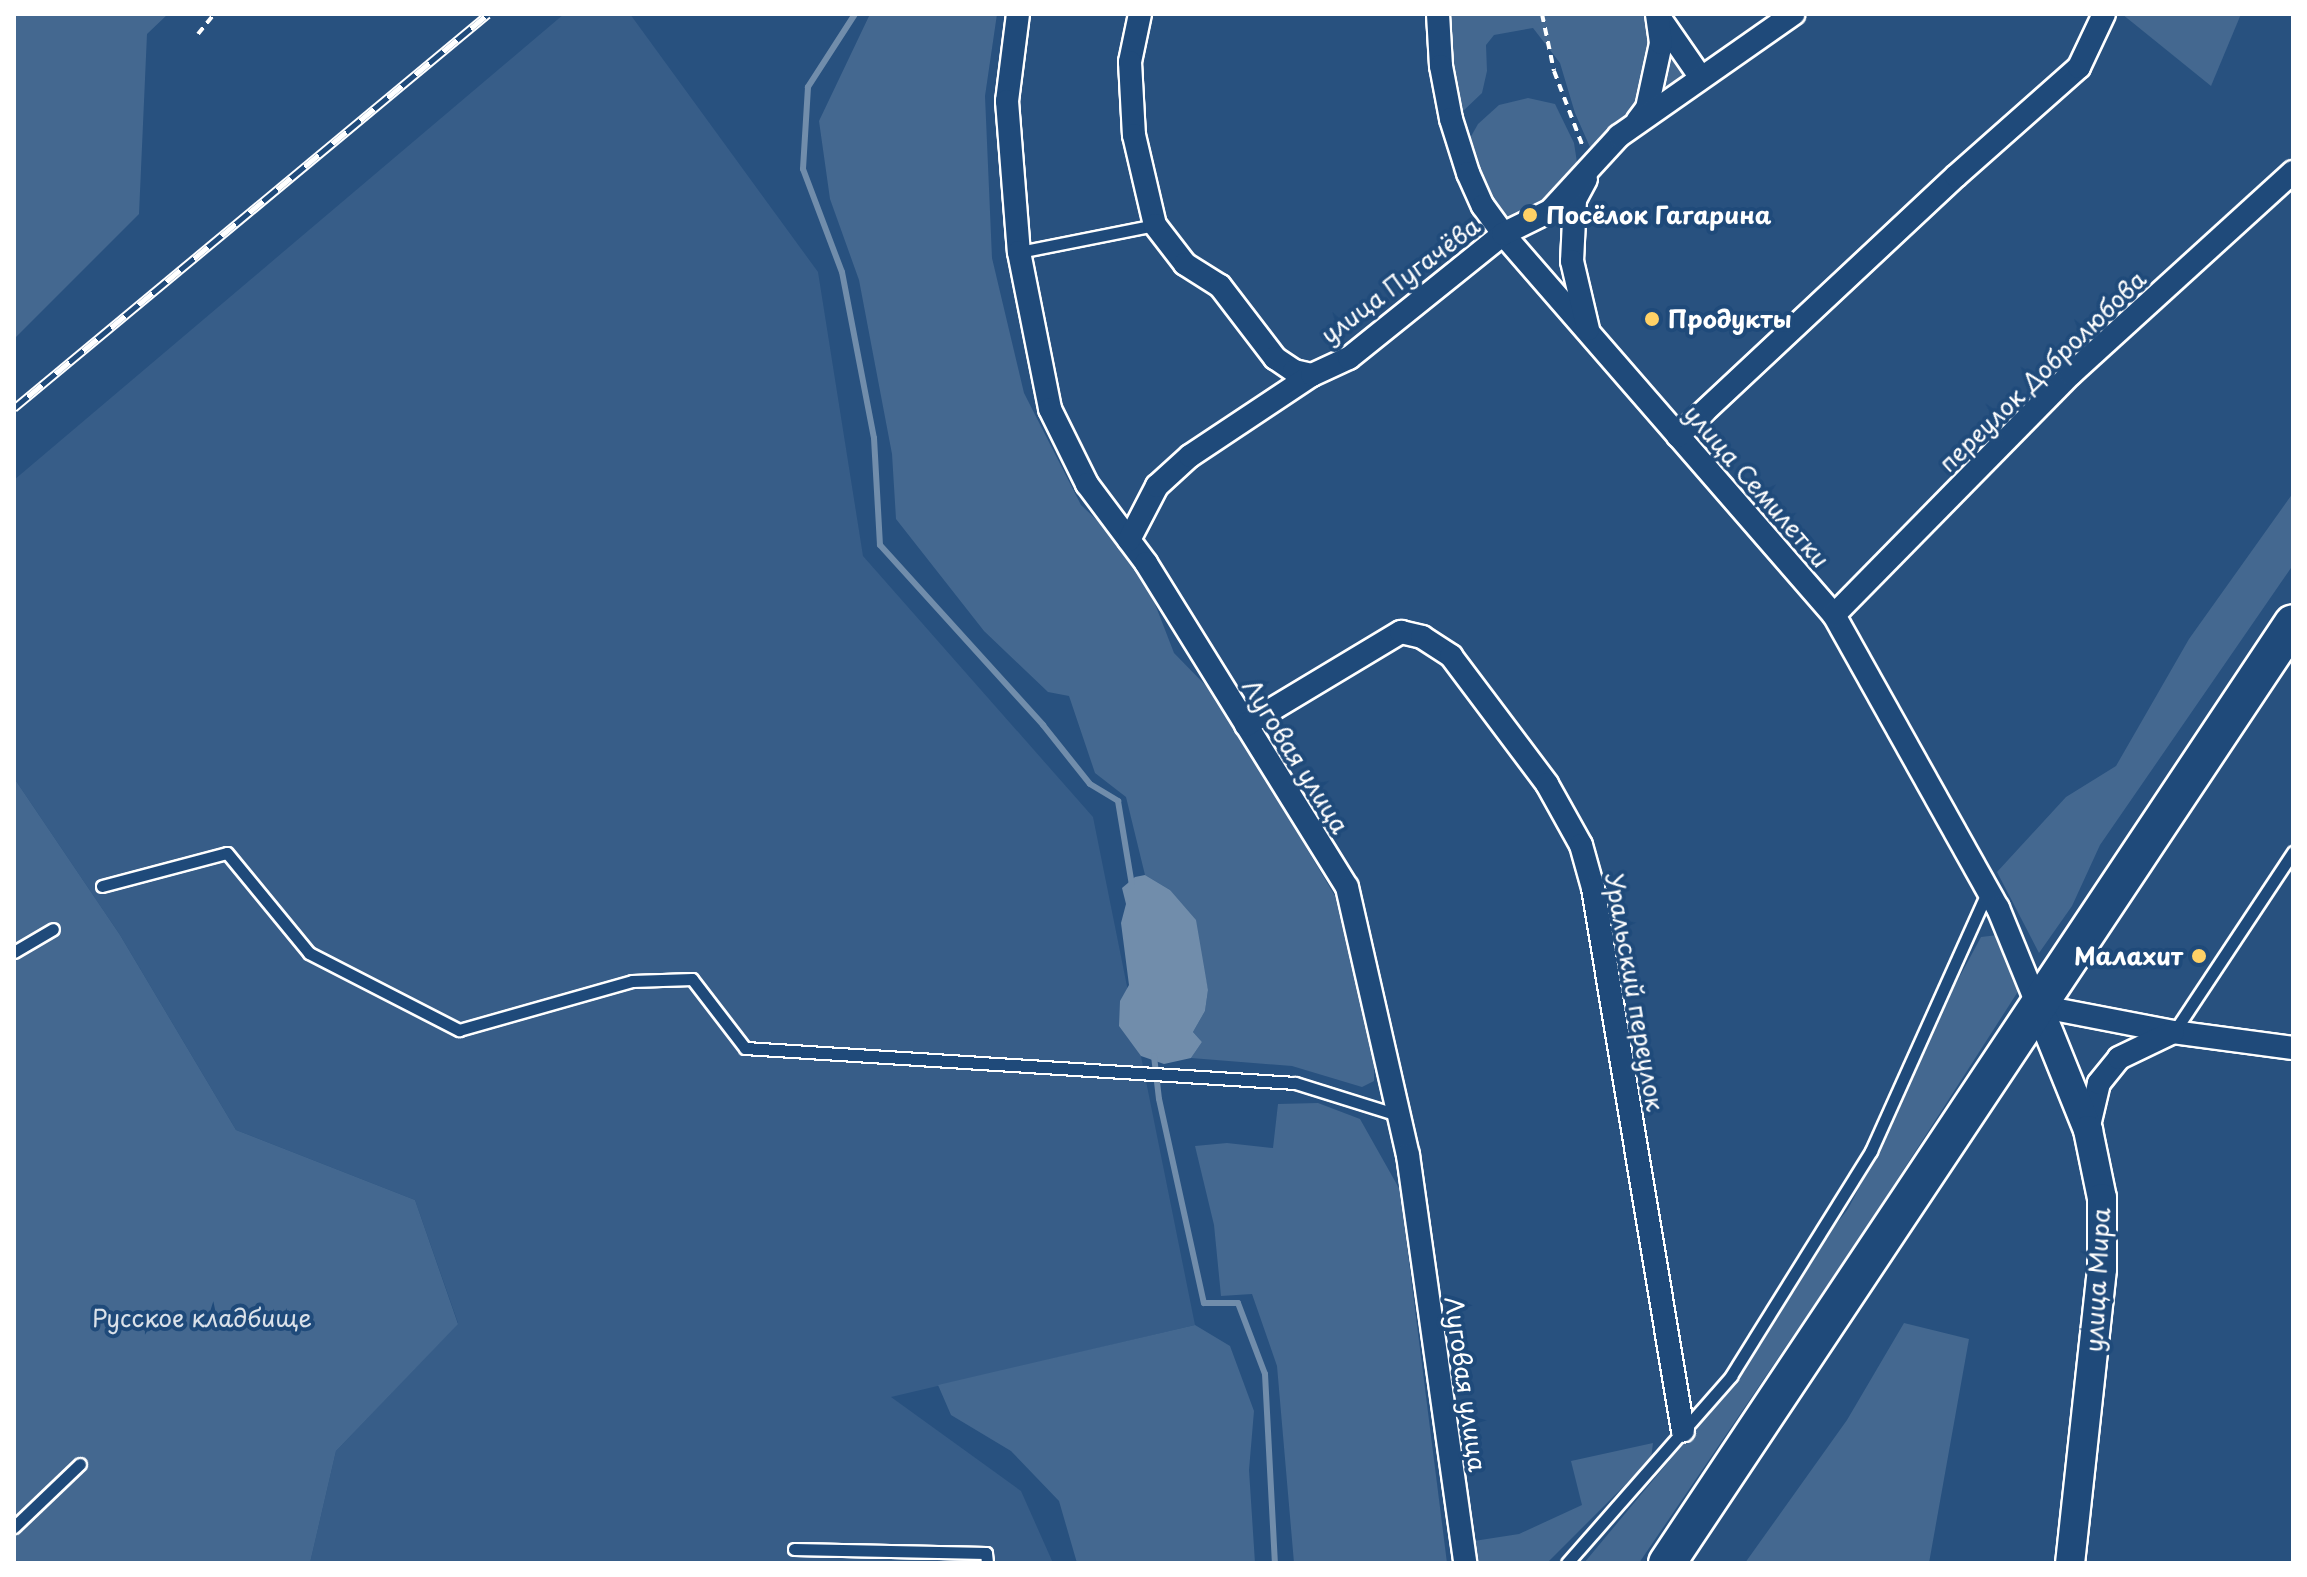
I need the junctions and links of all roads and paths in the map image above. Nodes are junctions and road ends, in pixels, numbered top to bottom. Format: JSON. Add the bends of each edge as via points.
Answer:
{"nodes":[{"id":1,"x":214,"y":14,"type":"edge"},
{"id":2,"x":1018,"y":14,"type":"edge"},
{"id":3,"x":1140,"y":14,"type":"edge"},
{"id":4,"x":1438,"y":14,"type":"edge"},
{"id":5,"x":1542,"y":14,"type":"edge"},
{"id":6,"x":1657,"y":14,"type":"edge"},
{"id":7,"x":1793,"y":14,"type":"edge"},
{"id":8,"x":2104,"y":14,"type":"edge"},
{"id":9,"x":198,"y":34,"type":"dead end"},
{"id":10,"x":1701,"y":78,"type":"junction"},
{"id":11,"x":1635,"y":125,"type":"junction"},
{"id":12,"x":1591,"y":168,"type":"junction"},
{"id":13,"x":2293,"y":172,"type":"edge"},
{"id":14,"x":1155,"y":225,"type":"junction"},
{"id":15,"x":1503,"y":234,"type":"junction"},
{"id":16,"x":1019,"y":252,"type":"junction"},
{"id":17,"x":1589,"y":334,"type":"junction"},
{"id":18,"x":1312,"y":375,"type":"junction"},
{"id":19,"x":1678,"y":436,"type":"junction"},
{"id":20,"x":1129,"y":540,"type":"junction"},
{"id":21,"x":1834,"y":615,"type":"junction"},
{"id":22,"x":2293,"y":623,"type":"edge"},
{"id":23,"x":1246,"y":725,"type":"junction"},
{"id":24,"x":2293,"y":852,"type":"edge"},
{"id":25,"x":102,"y":886,"type":"dead end"},
{"id":26,"x":1988,"y":891,"type":"junction"},
{"id":27,"x":53,"y":929,"type":"dead end"},
{"id":28,"x":14,"y":952,"type":"edge"},
{"id":29,"x":2038,"y":1006,"type":"junction"},
{"id":30,"x":2173,"y":1032,"type":"junction"},
{"id":31,"x":2293,"y":1048,"type":"edge"},
{"id":32,"x":1398,"y":1115,"type":"junction"},
{"id":33,"x":2088,"y":1130,"type":"junction"},
{"id":34,"x":1683,"y":1431,"type":"junction"},
{"id":35,"x":80,"y":1464,"type":"dead end"},
{"id":36,"x":14,"y":1527,"type":"edge"},
{"id":37,"x":794,"y":1549,"type":"dead end"},
{"id":38,"x":987,"y":1563,"type":"edge"},
{"id":39,"x":1465,"y":1563,"type":"edge"},
{"id":40,"x":1567,"y":1563,"type":"edge"},
{"id":41,"x":1667,"y":1563,"type":"edge"},
{"id":42,"x":2070,"y":1563,"type":"edge"}],
"edges":[{"from":1,"to":9,"type":"path"},
{"from":2,"to":16,"type":"street","name":"Луговая улица","via":[[1007,101]]},
{"from":3,"to":14,"type":"street","via":[[1130,62],[1134,135]]},
{"from":4,"to":15,"type":"street","name":"улица Семилетки","via":[[1451,119],[1468,173]]},
{"from":5,"to":12,"type":"path","via":[[1554,71]]},
{"from":6,"to":10,"type":"street"},
{"from":6,"to":11,"type":"street","via":[[1661,43],[1647,108]]},
{"from":7,"to":10,"type":"street","name":"улица Пугачёва"},
{"from":8,"to":19,"type":"street","via":[[2079,67]]},
{"from":10,"to":11,"type":"street","name":"улица Пугачёва"},
{"from":11,"to":12,"type":"street","name":"улица Пугачёва"},
{"from":12,"to":15,"type":"street","name":"улица Пугачёва","via":[[1550,211]]},
{"from":12,"to":17,"type":"street","via":[[1575,200],[1572,261]]},
{"from":13,"to":21,"type":"street","name":"переулок Добролюбова","via":[[2071,374]]},
{"from":14,"to":16,"type":"lane"},
{"from":14,"to":18,"type":"street","via":[[1185,264],[1220,286],[1275,358]]},
{"from":15,"to":17,"type":"street","name":"улица Семилетки"},
{"from":15,"to":18,"type":"street","name":"улица Пугачёва","via":[[1349,358]]},
{"from":16,"to":20,"type":"street","name":"Луговая улица","via":[[1050,409],[1087,484]]},
{"from":17,"to":19,"type":"street","name":"улица Семилетки"},
{"from":18,"to":20,"type":"street","name":"улица Пугачёва","via":[[1225,431],[1168,476],[1157,486]]},
{"from":19,"to":21,"type":"street","name":"улица Семилетки"},
{"from":20,"to":23,"type":"street","name":"Луговая улица"},
{"from":21,"to":26,"type":"street","name":"улица Семилетки"},
{"from":22,"to":29,"type":"main road"},
{"from":23,"to":32,"type":"street","name":"Луговая улица","via":[[1347,887]]},
{"from":23,"to":34,"type":"street","name":"Уральский переулок","via":[[1401,632],[1422,637],[1451,656],[1547,784],[1581,845],[1593,888]]},
{"from":24,"to":30,"type":"lane"},
{"from":25,"to":32,"type":"lane","via":[[227,853],[309,953],[459,1030],[632,981],[692,979],[745,1048],[1295,1083]]},
{"from":26,"to":29,"type":"street","name":"улица Семилетки"},
{"from":26,"to":34,"type":"lane","via":[[1871,1151],[1731,1376]]},
{"from":27,"to":28,"type":"lane"},
{"from":29,"to":30,"type":"street"},
{"from":29,"to":33,"type":"street","name":"улица Мира"},
{"from":29,"to":41,"type":"main road"},
{"from":30,"to":31,"type":"street"},
{"from":30,"to":33,"type":"street","via":[[2119,1058],[2099,1083]]},
{"from":32,"to":39,"type":"street","name":"Луговая улица"},
{"from":33,"to":42,"type":"street","name":"улица Мира","via":[[2102,1198],[2102,1269]]},
{"from":34,"to":40,"type":"lane"},
{"from":35,"to":36,"type":"lane"},
{"from":37,"to":38,"type":"lane","via":[[986,1553]]}]}
